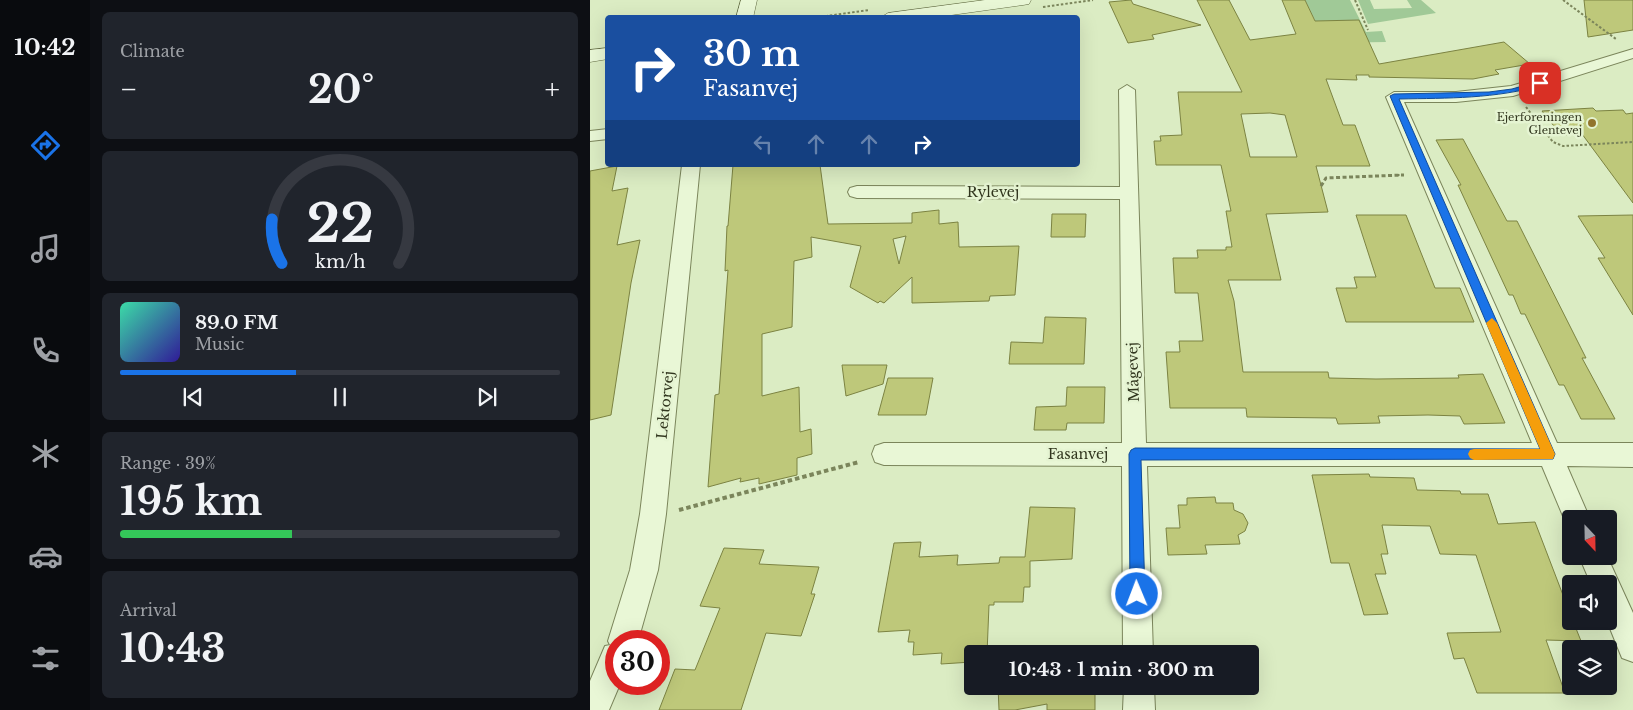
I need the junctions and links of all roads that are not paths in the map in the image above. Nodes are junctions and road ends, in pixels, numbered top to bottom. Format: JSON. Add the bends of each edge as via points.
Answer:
{"nodes":[{"id":1,"x":749,"y":0,"type":"edge"},
{"id":2,"x":1023,"y":0,"type":"edge"},
{"id":3,"x":745,"y":15,"type":"edge"},
{"id":4,"x":909,"y":15,"type":"edge"},
{"id":5,"x":1633,"y":53,"type":"edge"},
{"id":6,"x":605,"y":54,"type":"edge"},
{"id":7,"x":590,"y":56,"type":"edge"},
{"id":8,"x":1127,"y":90,"type":"dead end"},
{"id":9,"x":605,"y":134,"type":"edge"},
{"id":10,"x":590,"y":136,"type":"edge"},
{"id":11,"x":692,"y":167,"type":"edge"},
{"id":12,"x":857,"y":192,"type":"dead end"},
{"id":13,"x":1128,"y":193,"type":"junction"},
{"id":14,"x":884,"y":454,"type":"road end"},
{"id":15,"x":1135,"y":454,"type":"junction"},
{"id":16,"x":1549,"y":454,"type":"junction"},
{"id":17,"x":1633,"y":454,"type":"edge"},
{"id":18,"x":1573,"y":510,"type":"edge"},
{"id":19,"x":1617,"y":610,"type":"edge"},
{"id":20,"x":626,"y":630,"type":"edge"},
{"id":21,"x":1138,"y":645,"type":"edge"},
{"id":22,"x":1633,"y":647,"type":"edge"},
{"id":23,"x":605,"y":682,"type":"edge"},
{"id":24,"x":1139,"y":695,"type":"edge"},
{"id":25,"x":593,"y":710,"type":"edge"},
{"id":26,"x":1139,"y":710,"type":"edge"}],
"edges":[{"from":1,"to":3,"type":"main road"},
{"from":2,"to":4,"type":"main road"},
{"from":5,"to":16,"type":"street","via":[[1513,91],[1456,97],[1394,96]]},
{"from":6,"to":7,"type":"main road"},
{"from":8,"to":13,"type":"street","name":"Mågevej"},
{"from":9,"to":10,"type":"street"},
{"from":11,"to":20,"type":"street","name":"Lektorvej","via":[[653,514],[644,570]]},
{"from":12,"to":13,"type":"street","name":"Rylevej"},
{"from":13,"to":15,"type":"street","name":"Mågevej"},
{"from":14,"to":15,"type":"street","name":"Fasanvej"},
{"from":15,"to":16,"type":"street","name":"Fasanvej"},
{"from":15,"to":21,"type":"street","name":"Mågevej"},
{"from":16,"to":17,"type":"street","name":"Fasanvej"},
{"from":16,"to":18,"type":"street"},
{"from":19,"to":22,"type":"street"},
{"from":23,"to":25,"type":"street"},
{"from":24,"to":26,"type":"street"}]}
